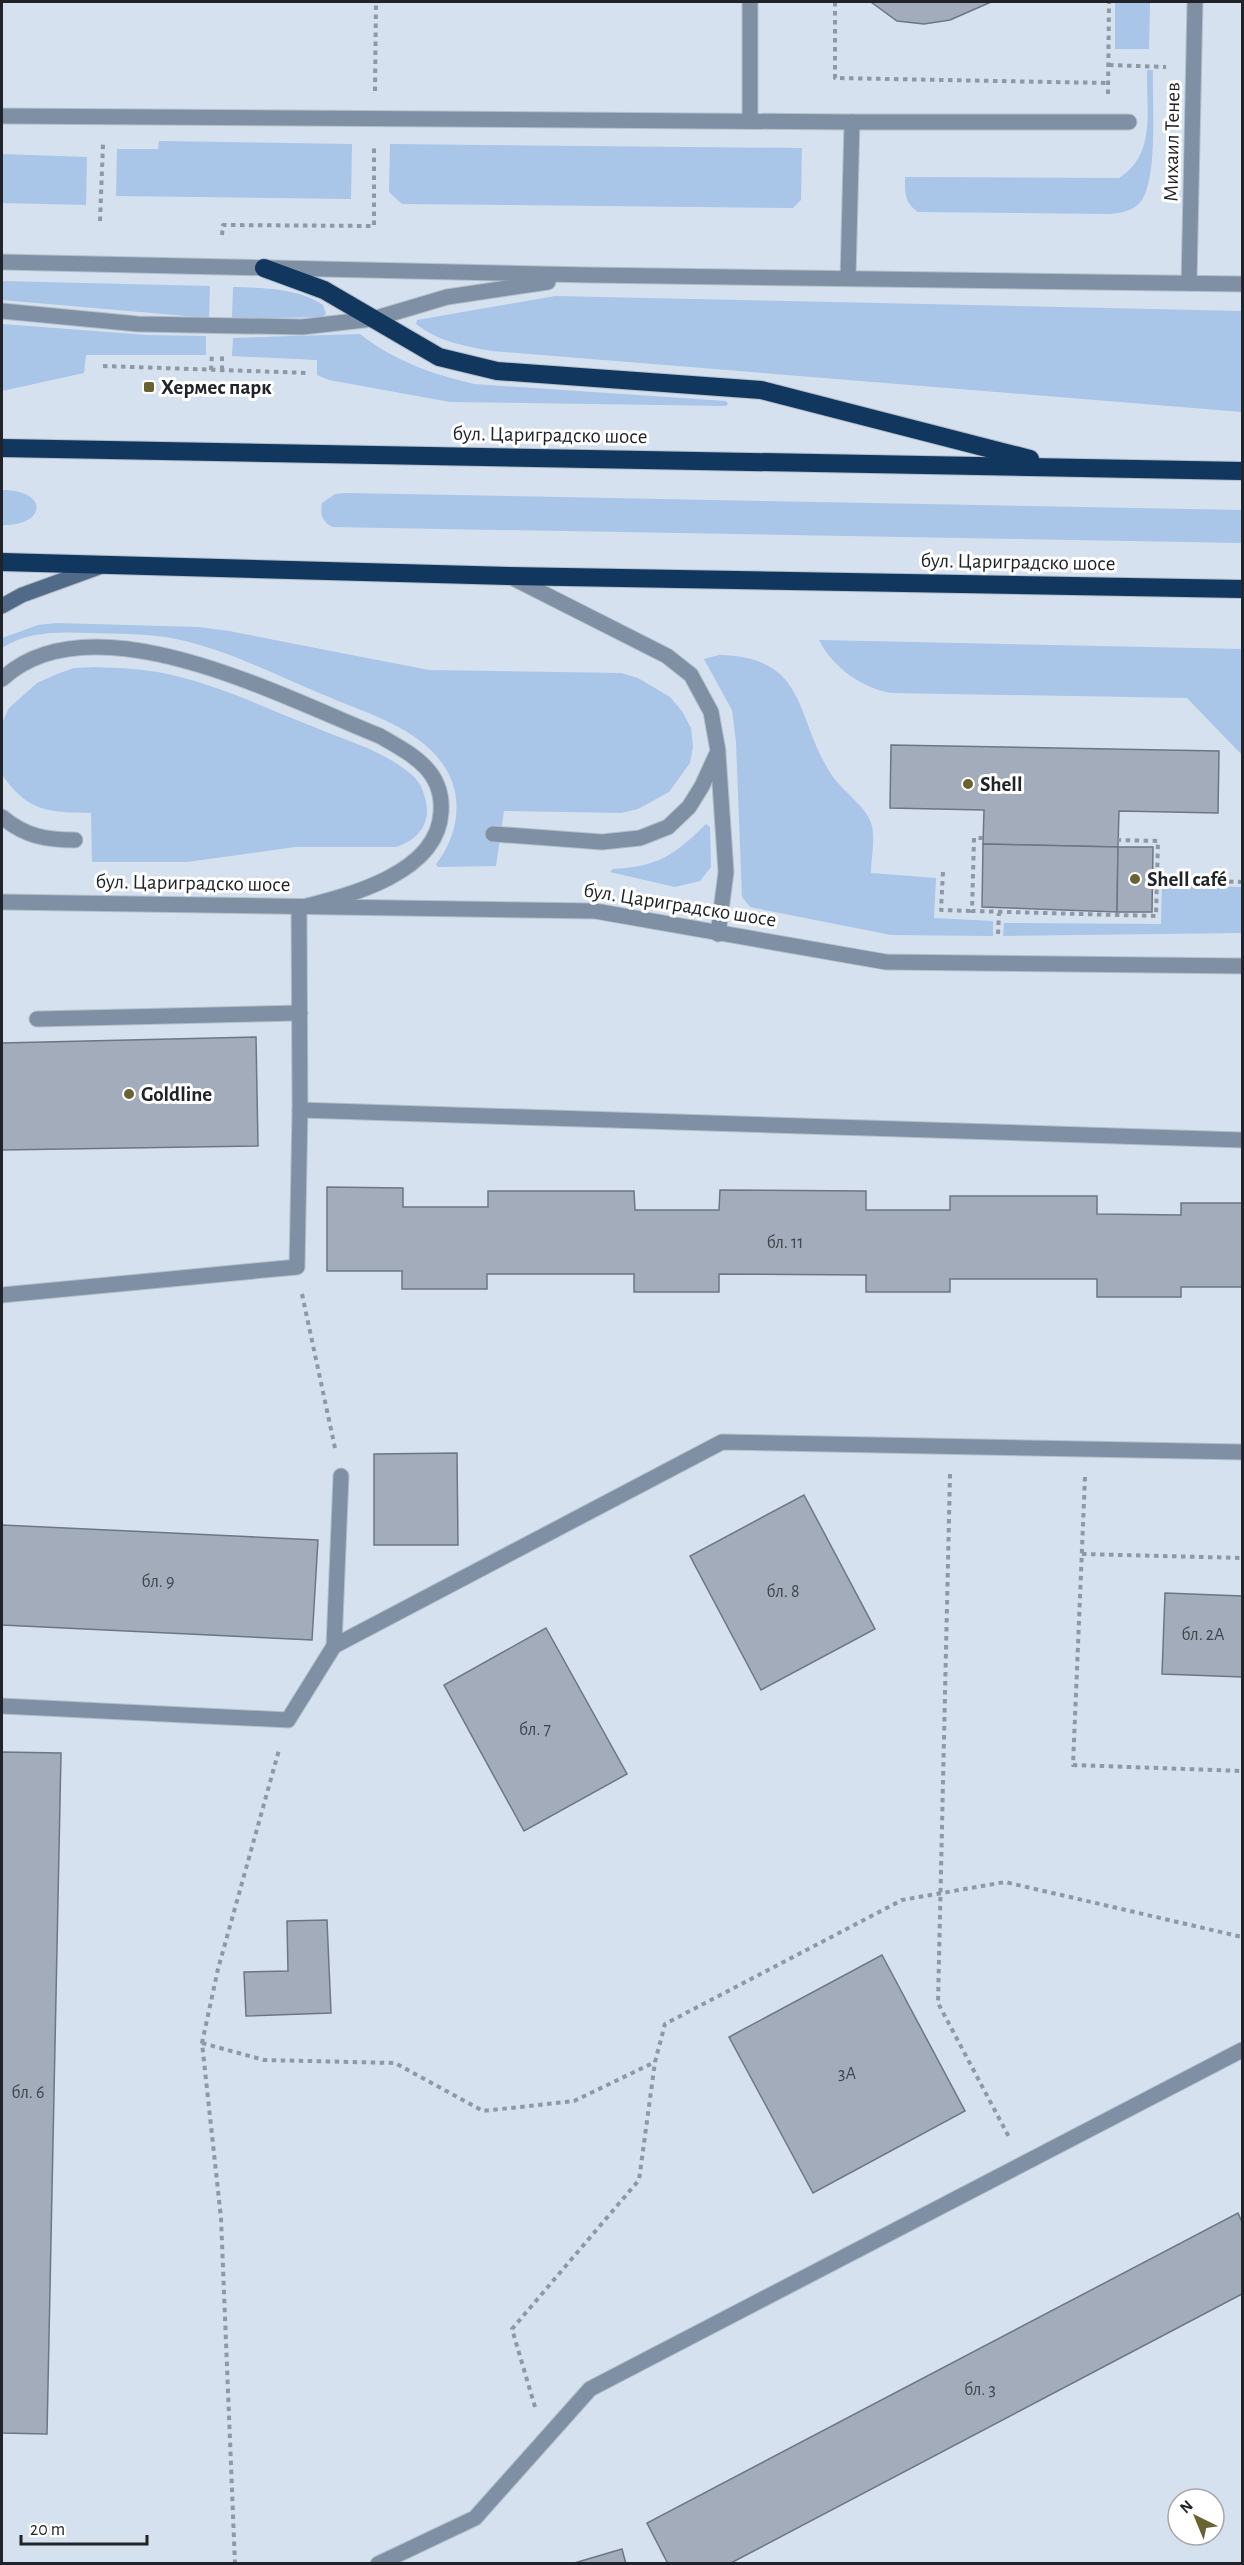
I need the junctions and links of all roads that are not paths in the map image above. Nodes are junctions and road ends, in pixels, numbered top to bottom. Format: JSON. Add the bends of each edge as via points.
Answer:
{"nodes":[{"id":1,"x":750,"y":2,"type":"edge"},
{"id":2,"x":1195,"y":2,"type":"edge"},
{"id":3,"x":2,"y":116,"type":"edge"},
{"id":4,"x":750,"y":120,"type":"junction"},
{"id":5,"x":852,"y":122,"type":"junction"},
{"id":6,"x":1129,"y":122,"type":"dead end"},
{"id":7,"x":2,"y":262,"type":"edge"},
{"id":8,"x":264,"y":268,"type":"junction"},
{"id":9,"x":589,"y":275,"type":"junction"},
{"id":10,"x":848,"y":278,"type":"junction"},
{"id":11,"x":1189,"y":283,"type":"junction"},
{"id":12,"x":1242,"y":284,"type":"edge"},
{"id":13,"x":2,"y":311,"type":"edge"},
{"id":14,"x":373,"y":319,"type":"junction"},
{"id":15,"x":2,"y":448,"type":"edge"},
{"id":16,"x":1061,"y":467,"type":"junction"},
{"id":17,"x":1242,"y":471,"type":"edge"},
{"id":18,"x":2,"y":562,"type":"edge"},
{"id":19,"x":111,"y":563,"type":"junction"},
{"id":20,"x":509,"y":576,"type":"junction"},
{"id":21,"x":1242,"y":589,"type":"edge"},
{"id":22,"x":2,"y":606,"type":"edge"},
{"id":23,"x":2,"y":680,"type":"edge"},
{"id":24,"x":718,"y":751,"type":"junction"},
{"id":25,"x":2,"y":817,"type":"edge"},
{"id":26,"x":493,"y":834,"type":"dead end"},
{"id":27,"x":75,"y":840,"type":"dead end"},
{"id":28,"x":2,"y":902,"type":"edge"},
{"id":29,"x":298,"y":908,"type":"junction"},
{"id":30,"x":718,"y":934,"type":"junction"},
{"id":31,"x":1242,"y":966,"type":"edge"},
{"id":32,"x":300,"y":1013,"type":"junction"},
{"id":33,"x":37,"y":1019,"type":"dead end"},
{"id":34,"x":300,"y":1110,"type":"junction"},
{"id":35,"x":1242,"y":1140,"type":"edge"},
{"id":36,"x":2,"y":1295,"type":"edge"},
{"id":37,"x":1242,"y":1452,"type":"edge"},
{"id":38,"x":341,"y":1476,"type":"road end"},
{"id":39,"x":334,"y":1646,"type":"junction"},
{"id":40,"x":2,"y":1706,"type":"edge"},
{"id":41,"x":1242,"y":2050,"type":"edge"},
{"id":42,"x":378,"y":2564,"type":"edge"}],
"edges":[{"from":1,"to":4,"type":"street"},
{"from":2,"to":11,"type":"street","name":"Михаил Тенев"},
{"from":3,"to":4,"type":"street"},
{"from":4,"to":5,"type":"street"},
{"from":5,"to":6,"type":"street"},
{"from":5,"to":10,"type":"street"},
{"from":7,"to":8,"type":"street"},
{"from":8,"to":9,"type":"street"},
{"from":8,"to":14,"type":"highway","via":[[324,290]]},
{"from":9,"to":10,"type":"street"},
{"from":9,"to":14,"type":"street","via":[[447,297]]},
{"from":10,"to":11,"type":"street"},
{"from":11,"to":12,"type":"street"},
{"from":13,"to":14,"type":"street","via":[[219,327],[302,327]]},
{"from":14,"to":16,"type":"highway","via":[[439,357],[497,371],[761,390]]},
{"from":15,"to":16,"type":"highway","name":"бул. Цариградско шосе"},
{"from":16,"to":17,"type":"highway","name":"бул. Цариградско шосе"},
{"from":18,"to":19,"type":"highway","name":"бул. Цариградско шосе"},
{"from":19,"to":20,"type":"highway","name":"бул. Цариградско шосе"},
{"from":19,"to":22,"type":"street"},
{"from":20,"to":21,"type":"highway","name":"бул. Цариградско шосе"},
{"from":20,"to":24,"type":"street","via":[[667,656],[691,675],[711,712]]},
{"from":23,"to":29,"type":"street","via":[[13,669],[60,649],[114,648],[154,653],[200,664],[380,736],[423,763],[440,787],[442,803],[441,823],[421,854],[375,885]]},
{"from":24,"to":26,"type":"street","via":[[689,807],[668,826],[647,835],[602,842]]},
{"from":24,"to":30,"type":"street","via":[[726,872]]},
{"from":25,"to":27,"type":"street","via":[[31,836]]},
{"from":28,"to":29,"type":"street","name":"бул. Цариградско шосе"},
{"from":29,"to":30,"type":"street","name":"бул. Цариградско шосе","via":[[595,911]]},
{"from":29,"to":32,"type":"street"},
{"from":30,"to":31,"type":"street","name":"бул. Цариградско шосе","via":[[886,962]]},
{"from":32,"to":33,"type":"street"},
{"from":32,"to":34,"type":"street"},
{"from":34,"to":35,"type":"street"},
{"from":34,"to":36,"type":"street","via":[[297,1267]]},
{"from":37,"to":39,"type":"street","via":[[722,1442]]},
{"from":38,"to":39,"type":"street"},
{"from":39,"to":40,"type":"street","via":[[288,1720]]},
{"from":41,"to":42,"type":"street","via":[[590,2389],[475,2518]]}]}
